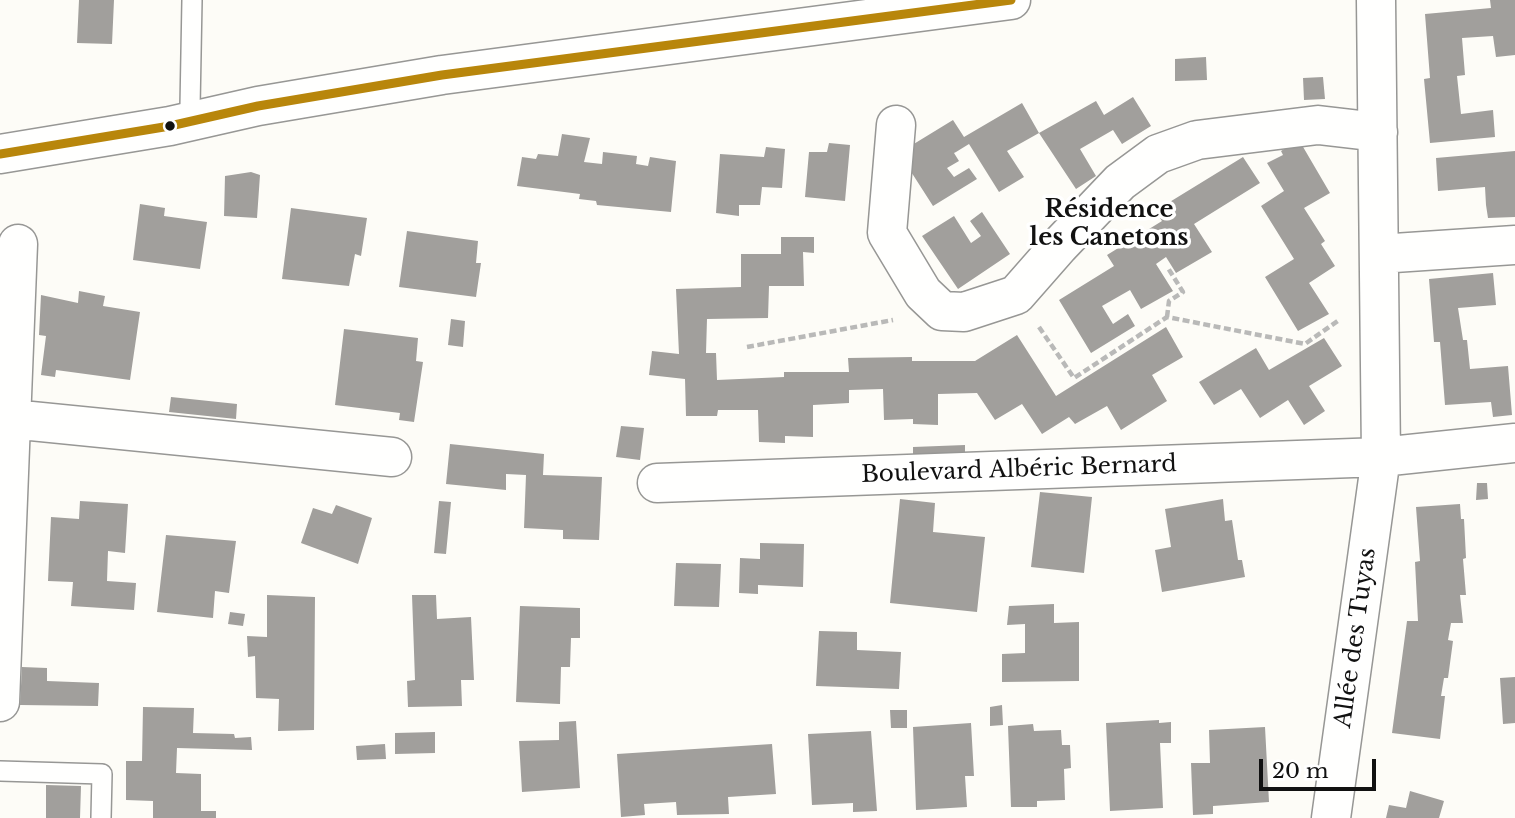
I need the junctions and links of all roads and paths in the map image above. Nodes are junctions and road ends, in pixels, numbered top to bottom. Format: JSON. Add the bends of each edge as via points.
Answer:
{"nodes":[{"id":1,"x":192,"y":0,"type":"edge"},
{"id":2,"x":1011,"y":0,"type":"edge"},
{"id":3,"x":1376,"y":0,"type":"edge"},
{"id":4,"x":258,"y":106,"type":"junction"},
{"id":5,"x":190,"y":107,"type":"junction"},
{"id":6,"x":896,"y":125,"type":"dead end"},
{"id":7,"x":0,"y":130,"type":"edge"},
{"id":8,"x":1378,"y":132,"type":"junction"},
{"id":9,"x":0,"y":154,"type":"edge"},
{"id":10,"x":18,"y":244,"type":"dead end"},
{"id":11,"x":1515,"y":245,"type":"edge"},
{"id":12,"x":1379,"y":254,"type":"junction"},
{"id":13,"x":1168,"y":268,"type":"dead end"},
{"id":14,"x":1380,"y":292,"type":"junction"},
{"id":15,"x":1016,"y":295,"type":"junction"},
{"id":16,"x":942,"y":311,"type":"junction"},
{"id":17,"x":1167,"y":317,"type":"junction"},
{"id":18,"x":747,"y":347,"type":"dead end"},
{"id":19,"x":11,"y":419,"type":"junction"},
{"id":20,"x":1515,"y":443,"type":"edge"},
{"id":21,"x":392,"y":457,"type":"dead end"},
{"id":22,"x":1381,"y":457,"type":"junction"},
{"id":23,"x":657,"y":483,"type":"dead end"},
{"id":24,"x":0,"y":702,"type":"edge"},
{"id":25,"x":0,"y":771,"type":"edge"},
{"id":26,"x":101,"y":818,"type":"edge"},
{"id":27,"x":1331,"y":818,"type":"edge"}],
"edges":[{"from":1,"to":5,"type":"lane"},
{"from":2,"to":4,"type":"street","via":[[442,75]]},
{"from":3,"to":8,"type":"street"},
{"from":4,"to":5,"type":"street"},
{"from":4,"to":9,"type":"street","via":[[170,126]]},
{"from":5,"to":7,"type":"street"},
{"from":6,"to":16,"type":"street","via":[[887,233],[923,293]]},
{"from":8,"to":12,"type":"street"},
{"from":8,"to":15,"type":"street","via":[[1318,125],[1197,140],[1158,155],[1120,182]]},
{"from":10,"to":19,"type":"street"},
{"from":11,"to":12,"type":"street"},
{"from":12,"to":14,"type":"street"},
{"from":13,"to":17,"type":"path","via":[[1183,292],[1169,301]]},
{"from":14,"to":17,"type":"path","via":[[1305,344]]},
{"from":14,"to":22,"type":"street"},
{"from":15,"to":16,"type":"street","via":[[964,312]]},
{"from":15,"to":17,"type":"path","via":[[1074,378]]},
{"from":16,"to":18,"type":"path"},
{"from":19,"to":21,"type":"street"},
{"from":19,"to":24,"type":"street"},
{"from":20,"to":22,"type":"street","name":"Boulevard Albéric Bernard"},
{"from":22,"to":23,"type":"street","name":"Boulevard Albéric Bernard"},
{"from":22,"to":27,"type":"street","name":"Allée des Tuyas"},
{"from":25,"to":26,"type":"lane","via":[[102,774]]}]}
